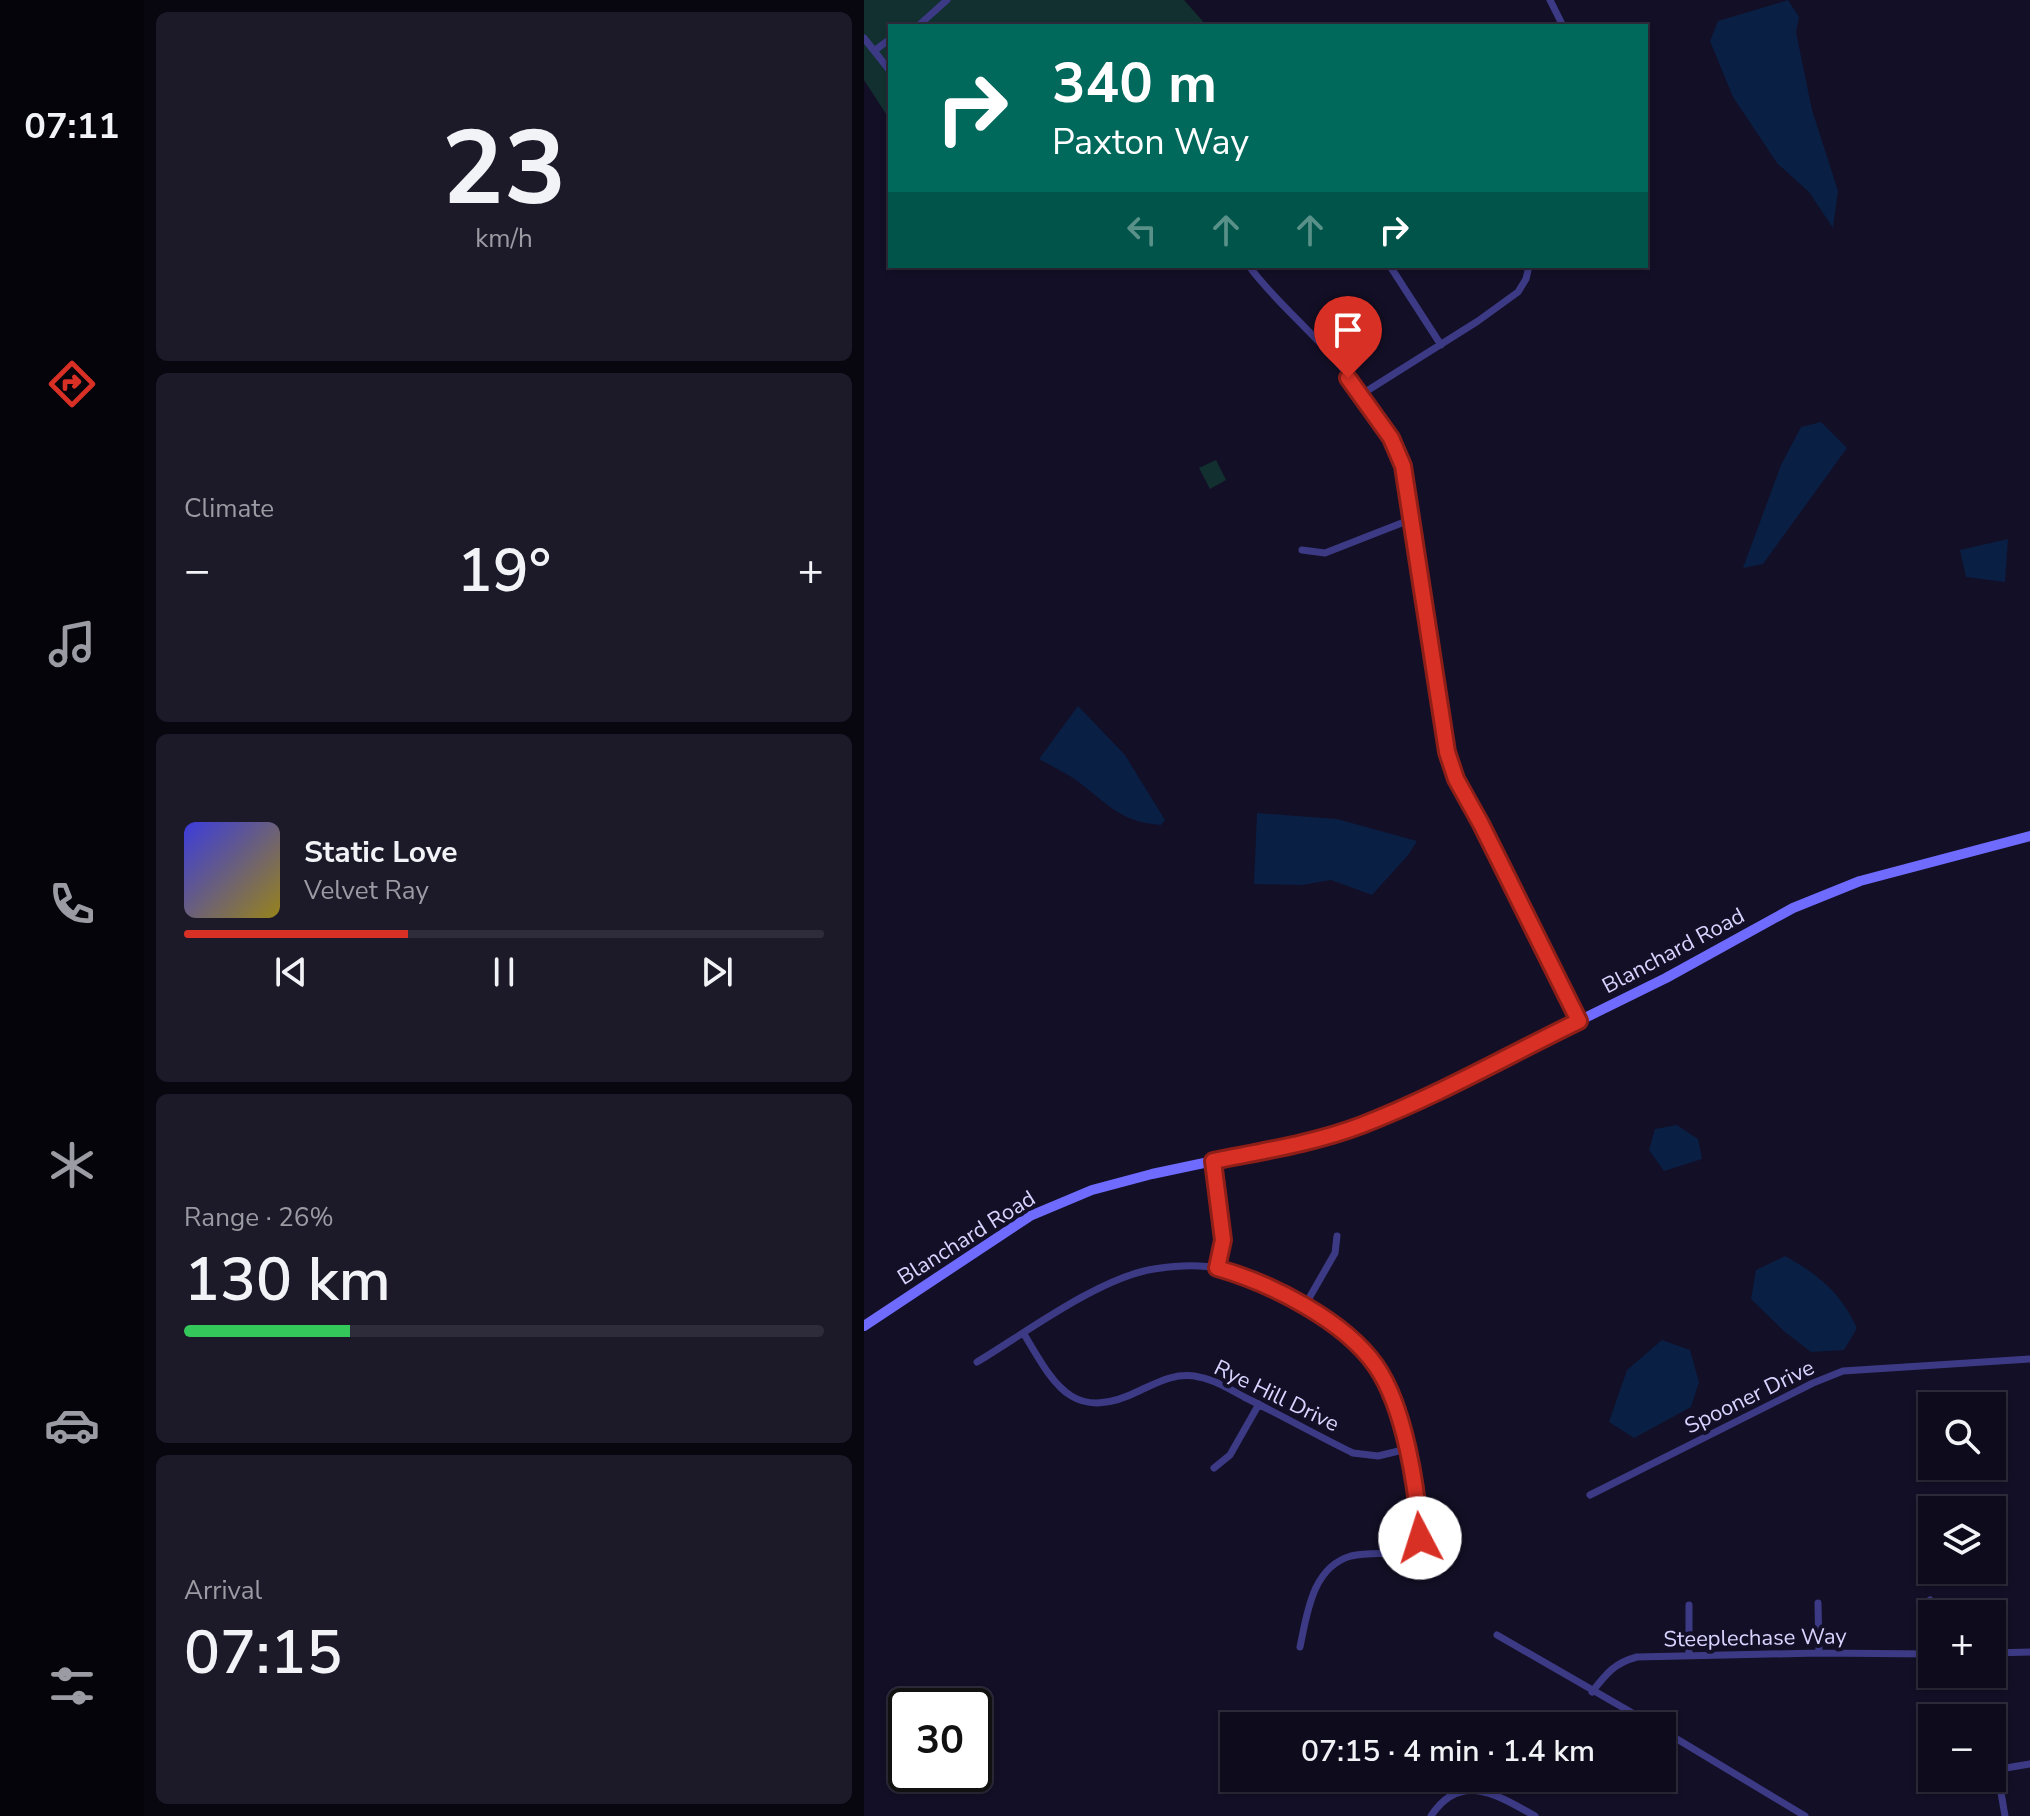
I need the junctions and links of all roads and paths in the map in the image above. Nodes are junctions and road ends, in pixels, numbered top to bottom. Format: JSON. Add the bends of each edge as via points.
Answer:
{"nodes":[{"id":1,"x":947,"y":0,"type":"edge"},
{"id":2,"x":1550,"y":0,"type":"edge"},
{"id":3,"x":920,"y":24,"type":"edge"},
{"id":4,"x":1562,"y":24,"type":"edge"},
{"id":5,"x":864,"y":38,"type":"edge"},
{"id":6,"x":888,"y":40,"type":"edge"},
{"id":7,"x":874,"y":51,"type":"junction"},
{"id":8,"x":888,"y":68,"type":"edge"},
{"id":9,"x":1251,"y":268,"type":"edge"},
{"id":10,"x":1391,"y":268,"type":"edge"},
{"id":11,"x":1529,"y":268,"type":"edge"},
{"id":12,"x":1441,"y":345,"type":"junction"},
{"id":13,"x":1362,"y":394,"type":"junction"},
{"id":14,"x":1412,"y":519,"type":"junction"},
{"id":15,"x":1302,"y":550,"type":"dead end"},
{"id":16,"x":2030,"y":836,"type":"edge"},
{"id":17,"x":1579,"y":1021,"type":"junction"},
{"id":18,"x":1213,"y":1161,"type":"junction"},
{"id":19,"x":1337,"y":1236,"type":"dead end"},
{"id":20,"x":1217,"y":1268,"type":"junction"},
{"id":21,"x":1304,"y":1307,"type":"junction"},
{"id":22,"x":867,"y":1319,"type":"edge"},
{"id":23,"x":1024,"y":1334,"type":"junction"},
{"id":24,"x":2030,"y":1359,"type":"edge"},
{"id":25,"x":977,"y":1362,"type":"dead end"},
{"id":26,"x":1259,"y":1404,"type":"junction"},
{"id":27,"x":1407,"y":1449,"type":"junction"},
{"id":28,"x":1214,"y":1468,"type":"dead end"},
{"id":29,"x":1590,"y":1495,"type":"dead end"},
{"id":30,"x":1818,"y":1603,"type":"dead end"},
{"id":31,"x":1689,"y":1605,"type":"dead end"},
{"id":32,"x":1497,"y":1635,"type":"dead end"},
{"id":33,"x":1300,"y":1647,"type":"dead end"},
{"id":34,"x":2030,"y":1652,"type":"edge"},
{"id":35,"x":1819,"y":1653,"type":"junction"},
{"id":36,"x":2006,"y":1653,"type":"edge"},
{"id":37,"x":1918,"y":1654,"type":"edge"},
{"id":38,"x":1689,"y":1656,"type":"junction"},
{"id":39,"x":1592,"y":1692,"type":"junction"},
{"id":40,"x":1629,"y":1712,"type":"edge"},
{"id":41,"x":1676,"y":1738,"type":"edge"},
{"id":42,"x":2030,"y":1764,"type":"edge"},
{"id":43,"x":2006,"y":1768,"type":"edge"},
{"id":44,"x":1999,"y":1792,"type":"edge"},
{"id":45,"x":1431,"y":1816,"type":"edge"},
{"id":46,"x":1535,"y":1816,"type":"edge"},
{"id":47,"x":1805,"y":1816,"type":"edge"},
{"id":48,"x":2005,"y":1816,"type":"edge"}],
"edges":[{"from":1,"to":3,"type":"street"},
{"from":2,"to":4,"type":"street"},
{"from":5,"to":7,"type":"street"},
{"from":6,"to":7,"type":"street"},
{"from":7,"to":8,"type":"street"},
{"from":9,"to":13,"type":"street"},
{"from":10,"to":12,"type":"street"},
{"from":11,"to":12,"type":"street","via":[[1518,292]]},
{"from":12,"to":13,"type":"street"},
{"from":13,"to":14,"type":"street","via":[[1403,466]]},
{"from":14,"to":15,"type":"street","via":[[1325,553]]},
{"from":14,"to":17,"type":"street","via":[[1447,752]]},
{"from":16,"to":17,"type":"street","name":"Blanchard Road","via":[[1860,881],[1793,908]]},
{"from":17,"to":18,"type":"street","name":"Blanchard Road","via":[[1361,1125]]},
{"from":18,"to":20,"type":"street","via":[[1223,1240]]},
{"from":18,"to":22,"type":"street","name":"Blanchard Road","via":[[1092,1190],[1030,1216]]},
{"from":19,"to":21,"type":"street","via":[[1335,1253]]},
{"from":20,"to":21,"type":"street","via":[[1249,1277]]},
{"from":20,"to":23,"type":"street","via":[[1151,1269],[1127,1277]]},
{"from":21,"to":27,"type":"street","via":[[1354,1341],[1376,1366]]},
{"from":23,"to":25,"type":"street"},
{"from":23,"to":26,"type":"street","name":"Rye Hill Drive","via":[[1051,1380],[1064,1394],[1082,1401],[1110,1402],[1184,1374],[1215,1382]]},
{"from":24,"to":29,"type":"street","name":"Spooner Drive","via":[[1843,1371]]},
{"from":26,"to":27,"type":"street","name":"Rye Hill Drive","via":[[1353,1453],[1378,1456]]},
{"from":26,"to":28,"type":"street","via":[[1230,1455]]},
{"from":27,"to":33,"type":"street","via":[[1420,1538],[1408,1552],[1350,1556],[1335,1564],[1317,1583]]},
{"from":30,"to":35,"type":"street"},
{"from":31,"to":38,"type":"street"},
{"from":32,"to":39,"type":"street"},
{"from":34,"to":36,"type":"street"},
{"from":35,"to":37,"type":"street","name":"Steeplechase Way"},
{"from":35,"to":38,"type":"street","name":"Steeplechase Way"},
{"from":38,"to":39,"type":"street","name":"Steeplechase Way","via":[[1623,1661],[1609,1669]]},
{"from":39,"to":40,"type":"street"},
{"from":41,"to":47,"type":"street"},
{"from":42,"to":43,"type":"street"},
{"from":44,"to":48,"type":"street"},
{"from":45,"to":46,"type":"street","via":[[1450,1797],[1472,1790],[1494,1793]]}]}
